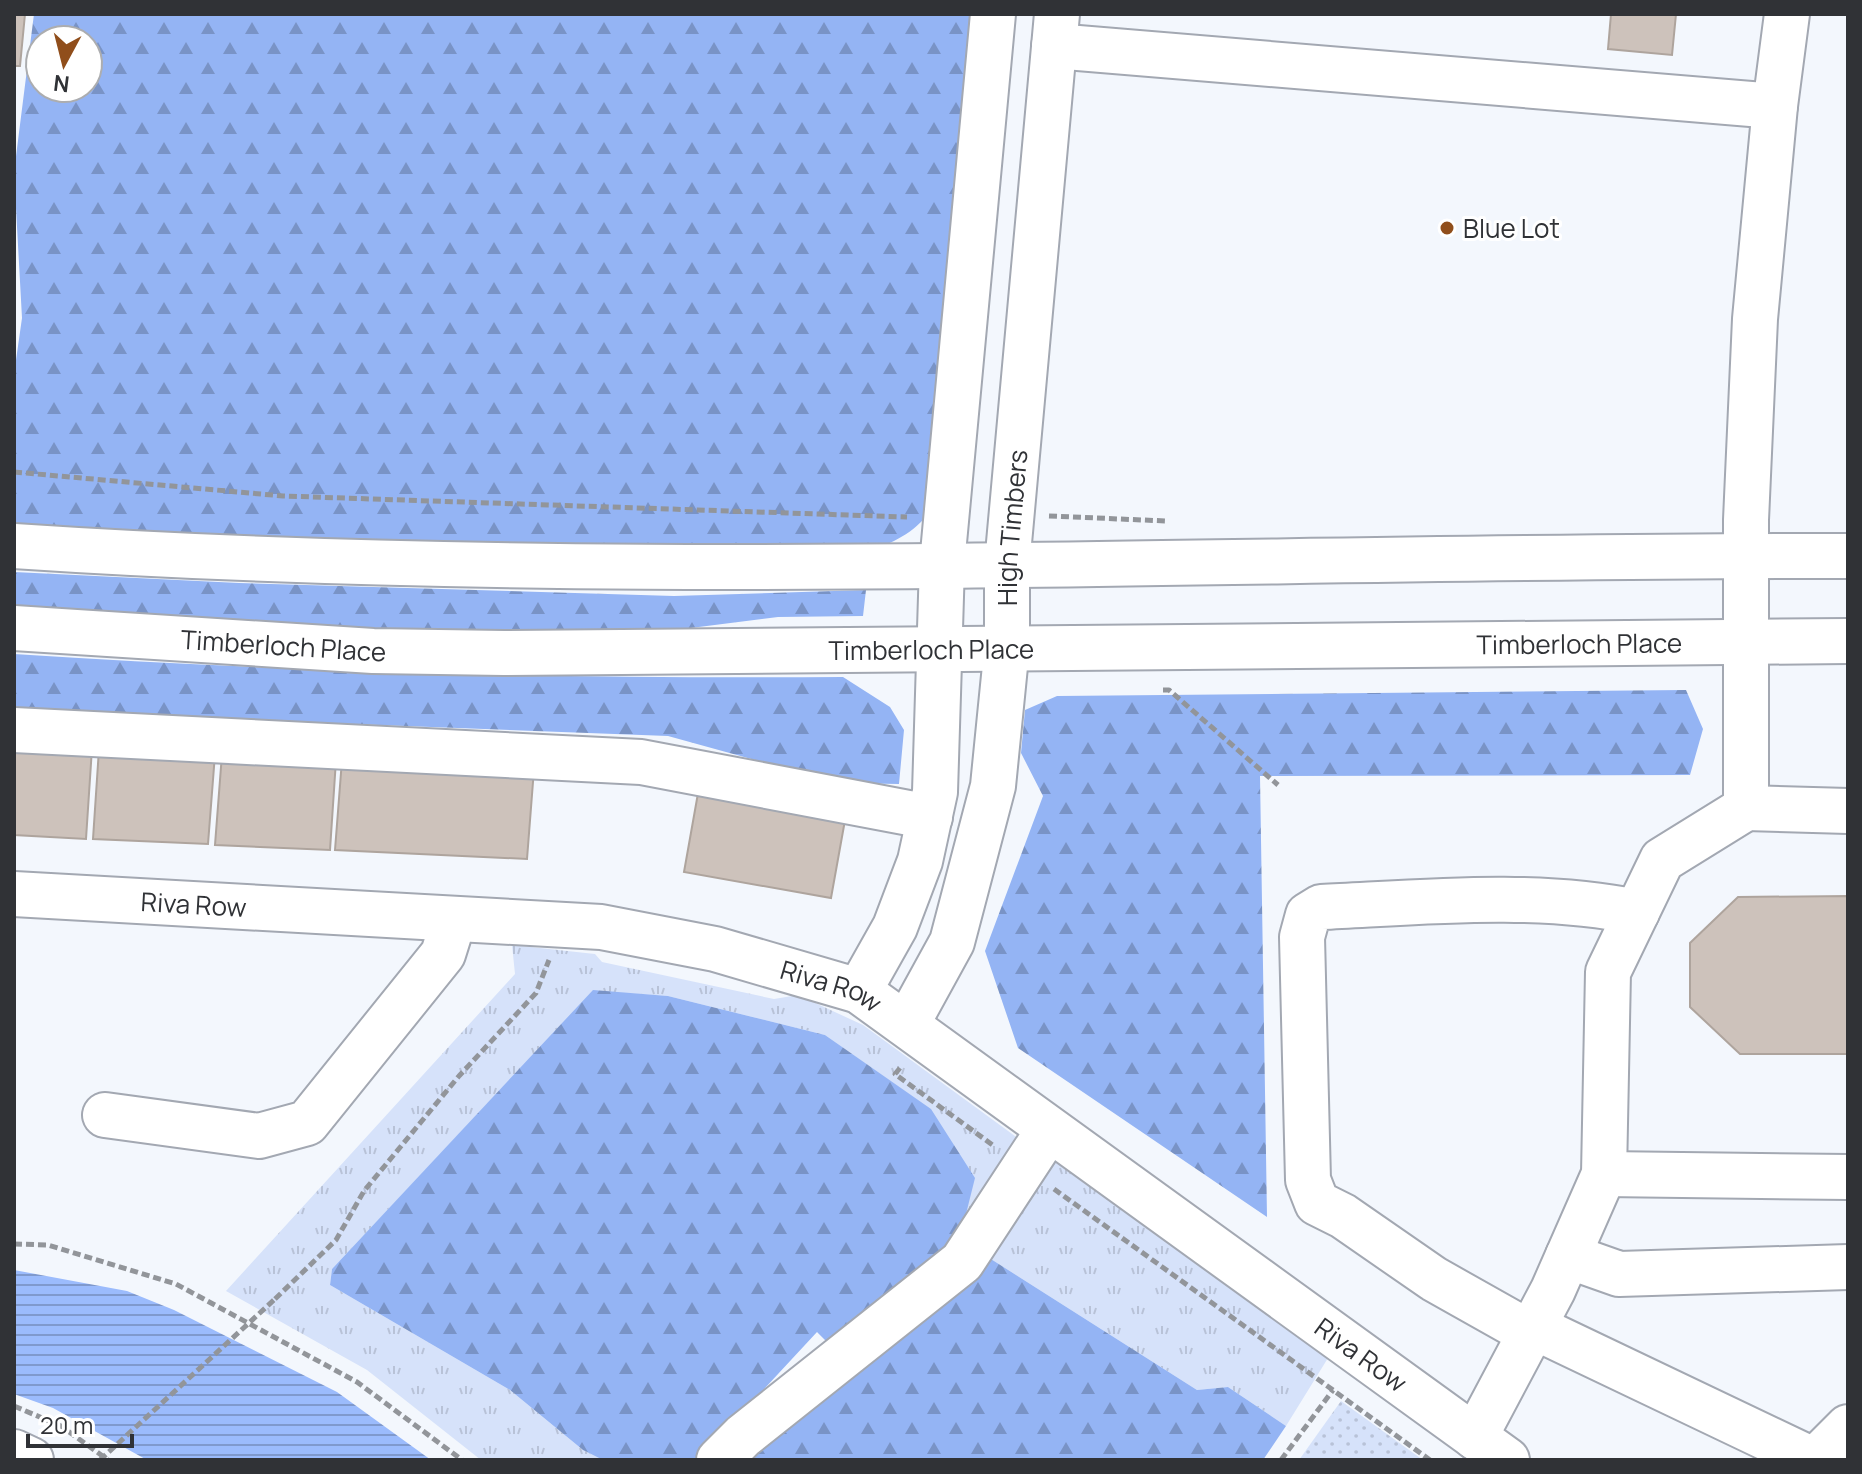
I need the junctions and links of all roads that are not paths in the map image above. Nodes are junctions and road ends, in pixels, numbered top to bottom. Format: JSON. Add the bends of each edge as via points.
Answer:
{"nodes":[{"id":1,"x":993,"y":14,"type":"edge"},
{"id":2,"x":1787,"y":14,"type":"edge"},
{"id":3,"x":1055,"y":30,"type":"edge"},
{"id":4,"x":1775,"y":106,"type":"junction"},
{"id":5,"x":14,"y":546,"type":"edge"},
{"id":6,"x":1746,"y":556,"type":"junction"},
{"id":7,"x":1848,"y":556,"type":"edge"},
{"id":8,"x":942,"y":564,"type":"junction"},
{"id":9,"x":1007,"y":565,"type":"junction"},
{"id":10,"x":14,"y":628,"type":"edge"},
{"id":11,"x":1848,"y":641,"type":"edge"},
{"id":12,"x":1747,"y":642,"type":"junction"},
{"id":13,"x":1007,"y":646,"type":"junction"},
{"id":14,"x":939,"y":648,"type":"junction"},
{"id":15,"x":14,"y":730,"type":"edge"},
{"id":16,"x":1746,"y":808,"type":"junction"},
{"id":17,"x":1848,"y":811,"type":"edge"},
{"id":18,"x":930,"y":817,"type":"junction"},
{"id":19,"x":14,"y":894,"type":"edge"},
{"id":20,"x":1637,"y":912,"type":"junction"},
{"id":21,"x":454,"y":919,"type":"junction"},
{"id":22,"x":859,"y":991,"type":"junction"},
{"id":23,"x":907,"y":1024,"type":"junction"},
{"id":24,"x":105,"y":1115,"type":"dead end"},
{"id":25,"x":1048,"y":1131,"type":"junction"},
{"id":26,"x":1604,"y":1174,"type":"junction"},
{"id":27,"x":1848,"y":1177,"type":"edge"},
{"id":28,"x":1568,"y":1256,"type":"junction"},
{"id":29,"x":1848,"y":1267,"type":"edge"},
{"id":30,"x":1532,"y":1330,"type":"junction"},
{"id":31,"x":1848,"y":1427,"type":"edge"},
{"id":32,"x":1491,"y":1448,"type":"edge"},
{"id":33,"x":14,"y":1452,"type":"edge"},
{"id":34,"x":31,"y":1460,"type":"edge"},
{"id":35,"x":719,"y":1460,"type":"edge"},
{"id":36,"x":1814,"y":1460,"type":"edge"}],
"edges":[{"from":1,"to":8,"type":"street"},
{"from":2,"to":4,"type":"street"},
{"from":3,"to":4,"type":"street"},
{"from":3,"to":9,"type":"street","name":"High Timbers"},
{"from":4,"to":6,"type":"street","via":[[1755,319]]},
{"from":5,"to":8,"type":"street","via":[[428,565]]},
{"from":6,"to":7,"type":"street"},
{"from":6,"to":9,"type":"street"},
{"from":6,"to":12,"type":"street"},
{"from":8,"to":9,"type":"street"},
{"from":8,"to":14,"type":"street"},
{"from":9,"to":13,"type":"street","name":"High Timbers"},
{"from":10,"to":14,"type":"street","name":"Timberloch Place","via":[[373,651]]},
{"from":11,"to":12,"type":"street","name":"Timberloch Place"},
{"from":12,"to":13,"type":"street","name":"Timberloch Place"},
{"from":12,"to":16,"type":"street"},
{"from":13,"to":14,"type":"street","name":"Timberloch Place"},
{"from":13,"to":23,"type":"street","name":"High Timbers","via":[[993,786],[971,880],[952,942]]},
{"from":14,"to":18,"type":"street"},
{"from":15,"to":18,"type":"street","via":[[641,762]]},
{"from":16,"to":17,"type":"street"},
{"from":16,"to":20,"type":"street","via":[[1662,860]]},
{"from":18,"to":22,"type":"street","via":[[895,927]]},
{"from":19,"to":21,"type":"street","name":"Riva Row"},
{"from":20,"to":26,"type":"street","via":[[1608,972]]},
{"from":20,"to":30,"type":"street","via":[[1597,903],[1482,900],[1321,907],[1308,915],[1302,937],[1308,1180],[1317,1203],[1434,1279]]},
{"from":21,"to":22,"type":"street","name":"Riva Row","via":[[601,927],[715,949]]},
{"from":21,"to":24,"type":"street","via":[[443,954],[307,1123],[259,1136]]},
{"from":22,"to":23,"type":"street","name":"Riva Row"},
{"from":23,"to":25,"type":"street","name":"Riva Row"},
{"from":25,"to":32,"type":"street","name":"Riva Row"},
{"from":25,"to":35,"type":"street","via":[[962,1262]]},
{"from":26,"to":27,"type":"street"},
{"from":26,"to":28,"type":"street"},
{"from":28,"to":29,"type":"street","via":[[1619,1274]]},
{"from":28,"to":30,"type":"street"},
{"from":30,"to":32,"type":"street"},
{"from":30,"to":36,"type":"street"},
{"from":31,"to":36,"type":"street"},
{"from":33,"to":34,"type":"street"}]}
